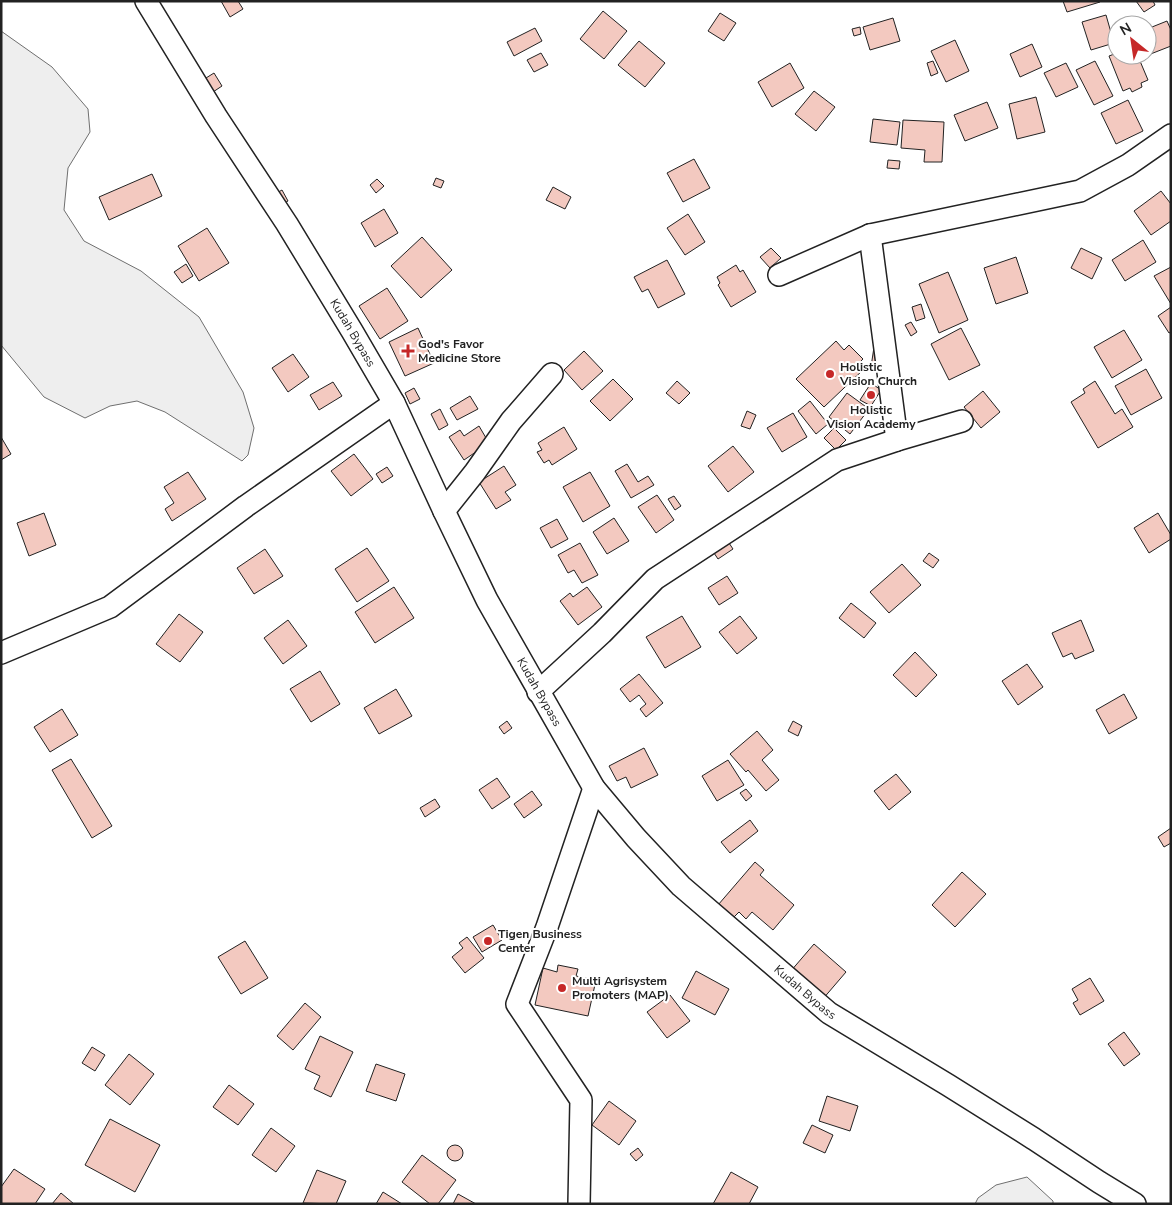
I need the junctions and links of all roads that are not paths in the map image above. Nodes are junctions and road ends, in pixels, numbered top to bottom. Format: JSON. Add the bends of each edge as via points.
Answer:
{"nodes":[{"id":1,"x":146,"y":1,"type":"edge"},
{"id":2,"x":1171,"y":135,"type":"edge"},
{"id":3,"x":870,"y":236,"type":"junction"},
{"id":4,"x":779,"y":275,"type":"dead end"},
{"id":5,"x":552,"y":374,"type":"dead end"},
{"id":6,"x":394,"y":403,"type":"junction"},
{"id":7,"x":962,"y":421,"type":"dead end"},
{"id":8,"x":897,"y":440,"type":"junction"},
{"id":9,"x":444,"y":511,"type":"junction"},
{"id":10,"x":1,"y":653,"type":"edge"},
{"id":11,"x":538,"y":692,"type":"junction"},
{"id":12,"x":594,"y":788,"type":"junction"},
{"id":13,"x":579,"y":1204,"type":"edge"},
{"id":14,"x":1135,"y":1204,"type":"edge"}],
"edges":[{"from":1,"to":6,"type":"street","name":"Kudah Bypass","via":[[292,232]]},
{"from":2,"to":3,"type":"street","via":[[1128,165],[1080,191]]},
{"from":3,"to":4,"type":"street"},
{"from":3,"to":8,"type":"street"},
{"from":5,"to":9,"type":"street","via":[[511,421]]},
{"from":6,"to":9,"type":"street","name":"Kudah Bypass"},
{"from":6,"to":10,"type":"street","via":[[246,506],[110,607]]},
{"from":7,"to":8,"type":"street"},
{"from":8,"to":11,"type":"street","via":[[837,460],[655,579]]},
{"from":9,"to":11,"type":"street","name":"Kudah Bypass","via":[[487,600]]},
{"from":11,"to":12,"type":"street","name":"Kudah Bypass"},
{"from":12,"to":13,"type":"street","via":[[517,1004],[582,1100]]},
{"from":12,"to":14,"type":"street","name":"Kudah Bypass","via":[[681,886],[829,1013]]}]}
